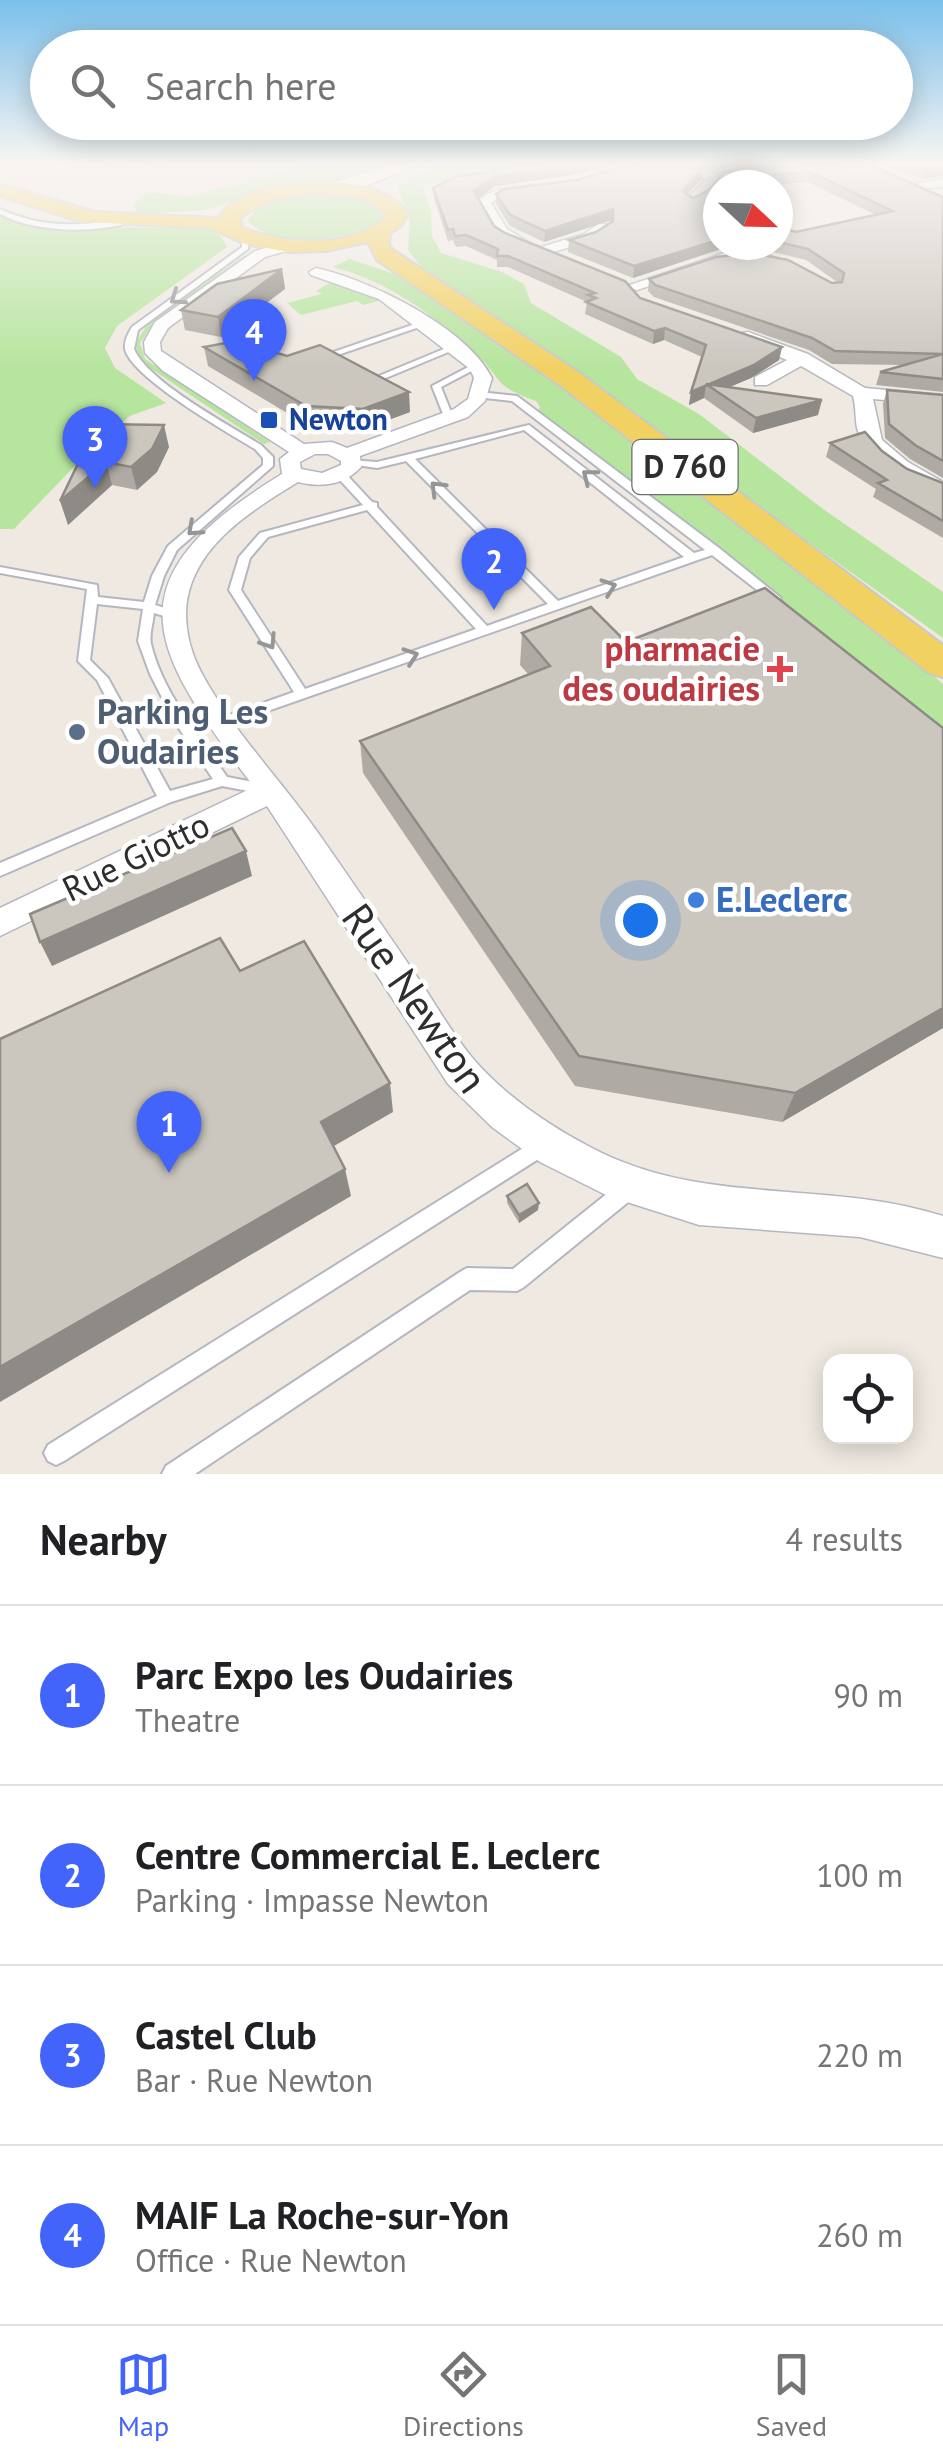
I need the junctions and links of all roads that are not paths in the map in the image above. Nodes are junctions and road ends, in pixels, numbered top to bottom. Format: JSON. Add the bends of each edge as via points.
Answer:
{"nodes":[{"id":1,"x":219,"y":233,"type":"edge"},
{"id":2,"x":242,"y":233,"type":"edge"},
{"id":3,"x":374,"y":233,"type":"edge"},
{"id":4,"x":380,"y":233,"type":"edge"},
{"id":5,"x":504,"y":233,"type":"edge"},
{"id":6,"x":594,"y":233,"type":"edge"},
{"id":7,"x":247,"y":239,"type":"junction"},
{"id":8,"x":300,"y":245,"type":"junction"},
{"id":9,"x":543,"y":251,"type":"junction"},
{"id":10,"x":574,"y":264,"type":"edge"},
{"id":11,"x":788,"y":265,"type":"edge"},
{"id":12,"x":316,"y":272,"type":"dead end"},
{"id":13,"x":421,"y":278,"type":"junction"},
{"id":14,"x":646,"y":303,"type":"edge"},
{"id":15,"x":424,"y":324,"type":"junction"},
{"id":16,"x":725,"y":332,"type":"edge"},
{"id":17,"x":454,"y":348,"type":"junction"},
{"id":18,"x":802,"y":358,"type":"junction"},
{"id":19,"x":315,"y":359,"type":"edge"},
{"id":20,"x":477,"y":366,"type":"junction"},
{"id":21,"x":378,"y":378,"type":"edge"},
{"id":22,"x":761,"y":381,"type":"dead end"},
{"id":23,"x":860,"y":393,"type":"junction"},
{"id":24,"x":479,"y":395,"type":"junction"},
{"id":25,"x":943,"y":400,"type":"edge"},
{"id":26,"x":448,"y":417,"type":"junction"},
{"id":27,"x":408,"y":458,"type":"junction"},
{"id":28,"x":347,"y":463,"type":"junction"},
{"id":29,"x":288,"y":465,"type":"junction"},
{"id":30,"x":943,"y":491,"type":"edge"},
{"id":31,"x":373,"y":505,"type":"junction"},
{"id":32,"x":715,"y":550,"type":"junction"},
{"id":33,"x":693,"y":558,"type":"junction"},
{"id":34,"x":0,"y":570,"type":"edge"},
{"id":35,"x":91,"y":600,"type":"junction"},
{"id":36,"x":556,"y":606,"type":"junction"},
{"id":37,"x":787,"y":610,"type":"edge"},
{"id":38,"x":162,"y":611,"type":"junction"},
{"id":39,"x":484,"y":630,"type":"junction"},
{"id":40,"x":943,"y":664,"type":"edge"},
{"id":41,"x":302,"y":694,"type":"junction"},
{"id":42,"x":220,"y":724,"type":"junction"},
{"id":43,"x":222,"y":780,"type":"junction"},
{"id":44,"x":272,"y":791,"type":"junction"},
{"id":45,"x":166,"y":798,"type":"junction"},
{"id":46,"x":0,"y":870,"type":"edge"},
{"id":47,"x":0,"y":923,"type":"edge"},
{"id":48,"x":545,"y":1144,"type":"junction"},
{"id":49,"x":632,"y":1186,"type":"junction"},
{"id":50,"x":943,"y":1238,"type":"edge"},
{"id":51,"x":56,"y":1453,"type":"dead end"},
{"id":52,"x":174,"y":1474,"type":"edge"}],
"edges":[{"from":1,"to":7,"type":"main road"},
{"from":2,"to":7,"type":"main road"},
{"from":3,"to":8,"type":"main road"},
{"from":4,"to":13,"type":"main road","number":"D 760","via":[[379,249]]},
{"from":5,"to":9,"type":"street"},
{"from":6,"to":9,"type":"street"},
{"from":7,"to":8,"type":"main road"},
{"from":7,"to":29,"type":"street","via":[[162,325],[153,353]]},
{"from":7,"to":29,"type":"lane","one_way":true,"via":[[246,248],[135,329],[130,352],[155,379]]},
{"from":8,"to":13,"type":"main road","number":"D 760","via":[[349,253]]},
{"from":9,"to":10,"type":"street"},
{"from":11,"to":14,"type":"street","via":[[736,253],[627,286]]},
{"from":12,"to":15,"type":"street","via":[[376,288]]},
{"from":13,"to":40,"type":"main road","number":"D 760","via":[[571,380]]},
{"from":15,"to":17,"type":"street"},
{"from":15,"to":19,"type":"lane"},
{"from":16,"to":18,"type":"street"},
{"from":17,"to":20,"type":"street"},
{"from":17,"to":21,"type":"lane"},
{"from":18,"to":22,"type":"street"},
{"from":18,"to":23,"type":"street"},
{"from":20,"to":24,"type":"street","via":[[483,378]]},
{"from":20,"to":26,"type":"lane","via":[[436,386]]},
{"from":23,"to":25,"type":"street"},
{"from":23,"to":30,"type":"street","via":[[879,450]]},
{"from":24,"to":26,"type":"street"},
{"from":24,"to":32,"type":"lane","via":[[514,398]]},
{"from":26,"to":28,"type":"street"},
{"from":27,"to":28,"type":"lane"},
{"from":33,"to":27,"type":"lane","one_way":true,"via":[[526,428]]},
{"from":36,"to":27,"type":"lane","one_way":true},
{"from":28,"to":29,"type":"street","via":[[323,480]]},
{"from":28,"to":29,"type":"street","via":[[332,448]]},
{"from":28,"to":31,"type":"lane"},
{"from":29,"to":38,"type":"street","via":[[214,533]]},
{"from":31,"to":39,"type":"lane"},
{"from":31,"to":41,"type":"lane","one_way":true,"via":[[264,536],[245,558],[235,590]]},
{"from":32,"to":33,"type":"lane"},
{"from":32,"to":37,"type":"lane"},
{"from":36,"to":33,"type":"lane","one_way":true},
{"from":34,"to":35,"type":"lane","via":[[93,586]]},
{"from":35,"to":38,"type":"lane"},
{"from":35,"to":45,"type":"lane","via":[[84,662],[102,678]]},
{"from":36,"to":39,"type":"lane"},
{"from":38,"to":42,"type":"street","name":"Rue Newton"},
{"from":38,"to":43,"type":"lane","via":[[144,640],[156,674]]},
{"from":41,"to":39,"type":"lane","one_way":true},
{"from":41,"to":42,"type":"lane"},
{"from":42,"to":44,"type":"street","name":"Rue Newton"},
{"from":43,"to":44,"type":"lane"},
{"from":43,"to":45,"type":"lane"},
{"from":44,"to":47,"type":"street","name":"Rue Giotto"},
{"from":44,"to":48,"type":"street","name":"Rue Newton","via":[[460,1072]]},
{"from":45,"to":46,"type":"lane"},
{"from":48,"to":49,"type":"street","name":"Rue Newton"},
{"from":48,"to":51,"type":"lane"},
{"from":49,"to":50,"type":"street","name":"Rue Newton","via":[[713,1208],[864,1216]]},
{"from":49,"to":52,"type":"lane","via":[[517,1280],[467,1279]]}]}
